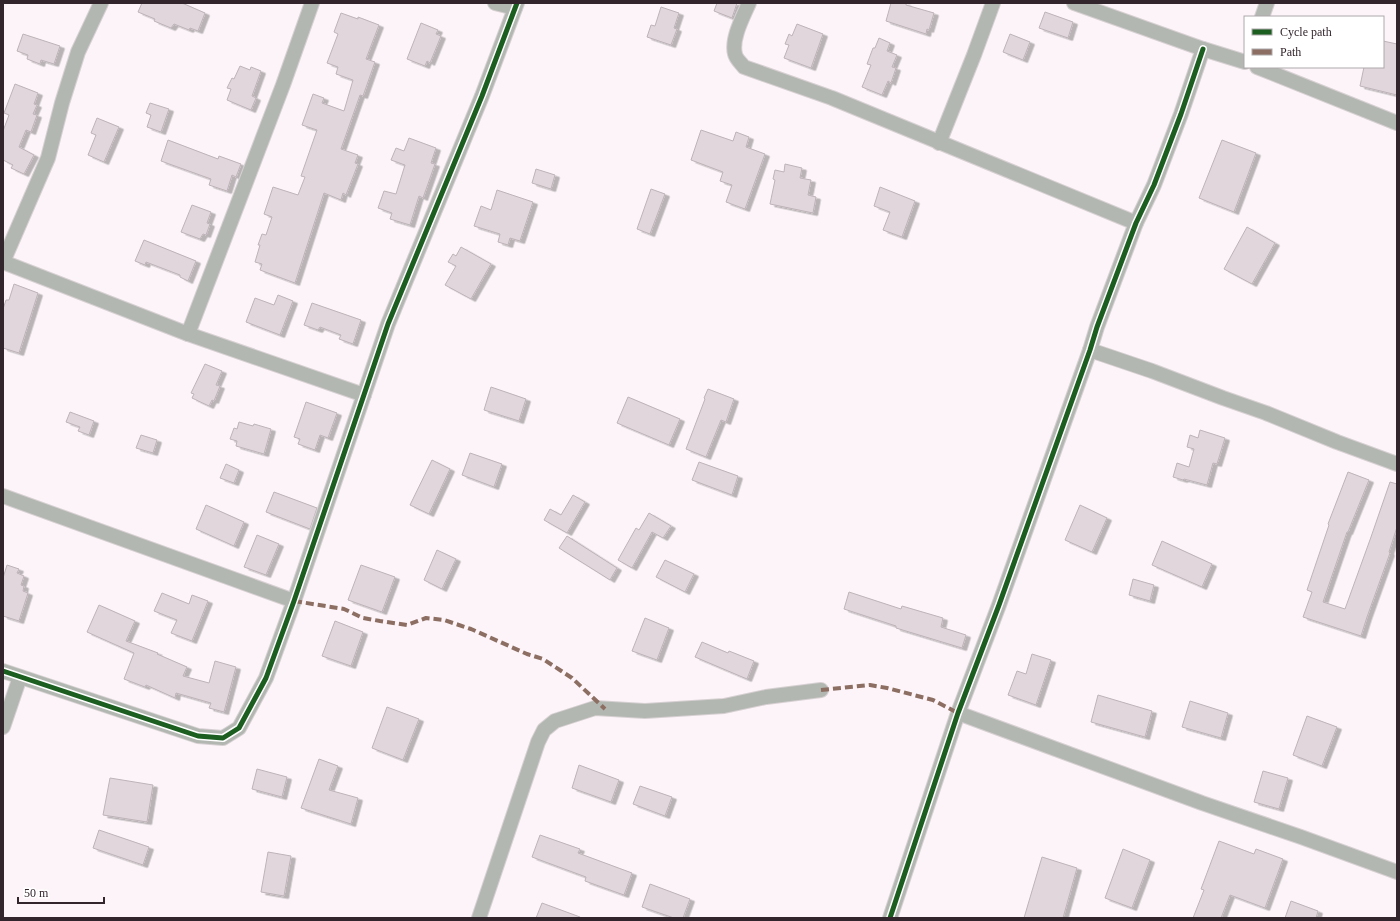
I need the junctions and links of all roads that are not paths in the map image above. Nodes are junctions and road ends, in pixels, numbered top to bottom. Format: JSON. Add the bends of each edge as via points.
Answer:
{"nodes":[{"id":1,"x":101,"y":3,"type":"edge"},
{"id":2,"x":312,"y":3,"type":"edge"},
{"id":3,"x":495,"y":3,"type":"edge"},
{"id":4,"x":749,"y":3,"type":"edge"},
{"id":5,"x":992,"y":3,"type":"edge"},
{"id":6,"x":1074,"y":3,"type":"edge"},
{"id":7,"x":1267,"y":3,"type":"edge"},
{"id":8,"x":516,"y":6,"type":"edge"},
{"id":9,"x":1262,"y":16,"type":"edge"},
{"id":10,"x":1203,"y":49,"type":"junction"},
{"id":11,"x":1244,"y":62,"type":"edge"},
{"id":12,"x":1260,"y":68,"type":"edge"},
{"id":13,"x":1397,"y":122,"type":"edge"},
{"id":14,"x":939,"y":143,"type":"junction"},
{"id":15,"x":1136,"y":223,"type":"junction"},
{"id":16,"x":3,"y":262,"type":"edge"},
{"id":17,"x":188,"y":334,"type":"junction"},
{"id":18,"x":1090,"y":350,"type":"junction"},
{"id":19,"x":364,"y":395,"type":"junction"},
{"id":20,"x":1397,"y":464,"type":"edge"},
{"id":21,"x":3,"y":496,"type":"edge"},
{"id":22,"x":294,"y":601,"type":"junction"},
{"id":23,"x":3,"y":671,"type":"edge"},
{"id":24,"x":20,"y":677,"type":"junction"},
{"id":25,"x":821,"y":690,"type":"dead end"},
{"id":26,"x":958,"y":714,"type":"junction"},
{"id":27,"x":3,"y":727,"type":"edge"},
{"id":28,"x":1397,"y":872,"type":"edge"},
{"id":29,"x":479,"y":918,"type":"edge"},
{"id":30,"x":890,"y":918,"type":"edge"}],
"edges":[{"from":1,"to":16,"type":"street","via":[[78,52],[48,158]]},
{"from":2,"to":17,"type":"street"},
{"from":3,"to":8,"type":"street"},
{"from":4,"to":14,"type":"street","via":[[734,45],[735,55],[744,67],[832,98]]},
{"from":5,"to":14,"type":"street"},
{"from":6,"to":10,"type":"street"},
{"from":7,"to":9,"type":"street"},
{"from":8,"to":19,"type":"street","via":[[482,96],[388,324]]},
{"from":10,"to":11,"type":"street"},
{"from":10,"to":15,"type":"street","via":[[1154,185]]},
{"from":12,"to":13,"type":"street"},
{"from":14,"to":15,"type":"street"},
{"from":15,"to":18,"type":"street"},
{"from":16,"to":17,"type":"street"},
{"from":17,"to":19,"type":"street"},
{"from":18,"to":20,"type":"street","via":[[1266,413]]},
{"from":18,"to":26,"type":"street"},
{"from":19,"to":22,"type":"street"},
{"from":21,"to":22,"type":"street"},
{"from":22,"to":24,"type":"street","via":[[266,678],[238,728],[223,738],[198,736]]},
{"from":23,"to":24,"type":"street"},
{"from":24,"to":27,"type":"street"},
{"from":25,"to":29,"type":"street","via":[[766,697],[724,706],[645,711],[595,708],[555,721],[544,730],[538,742]]},
{"from":26,"to":28,"type":"street"},
{"from":26,"to":30,"type":"street"}]}
